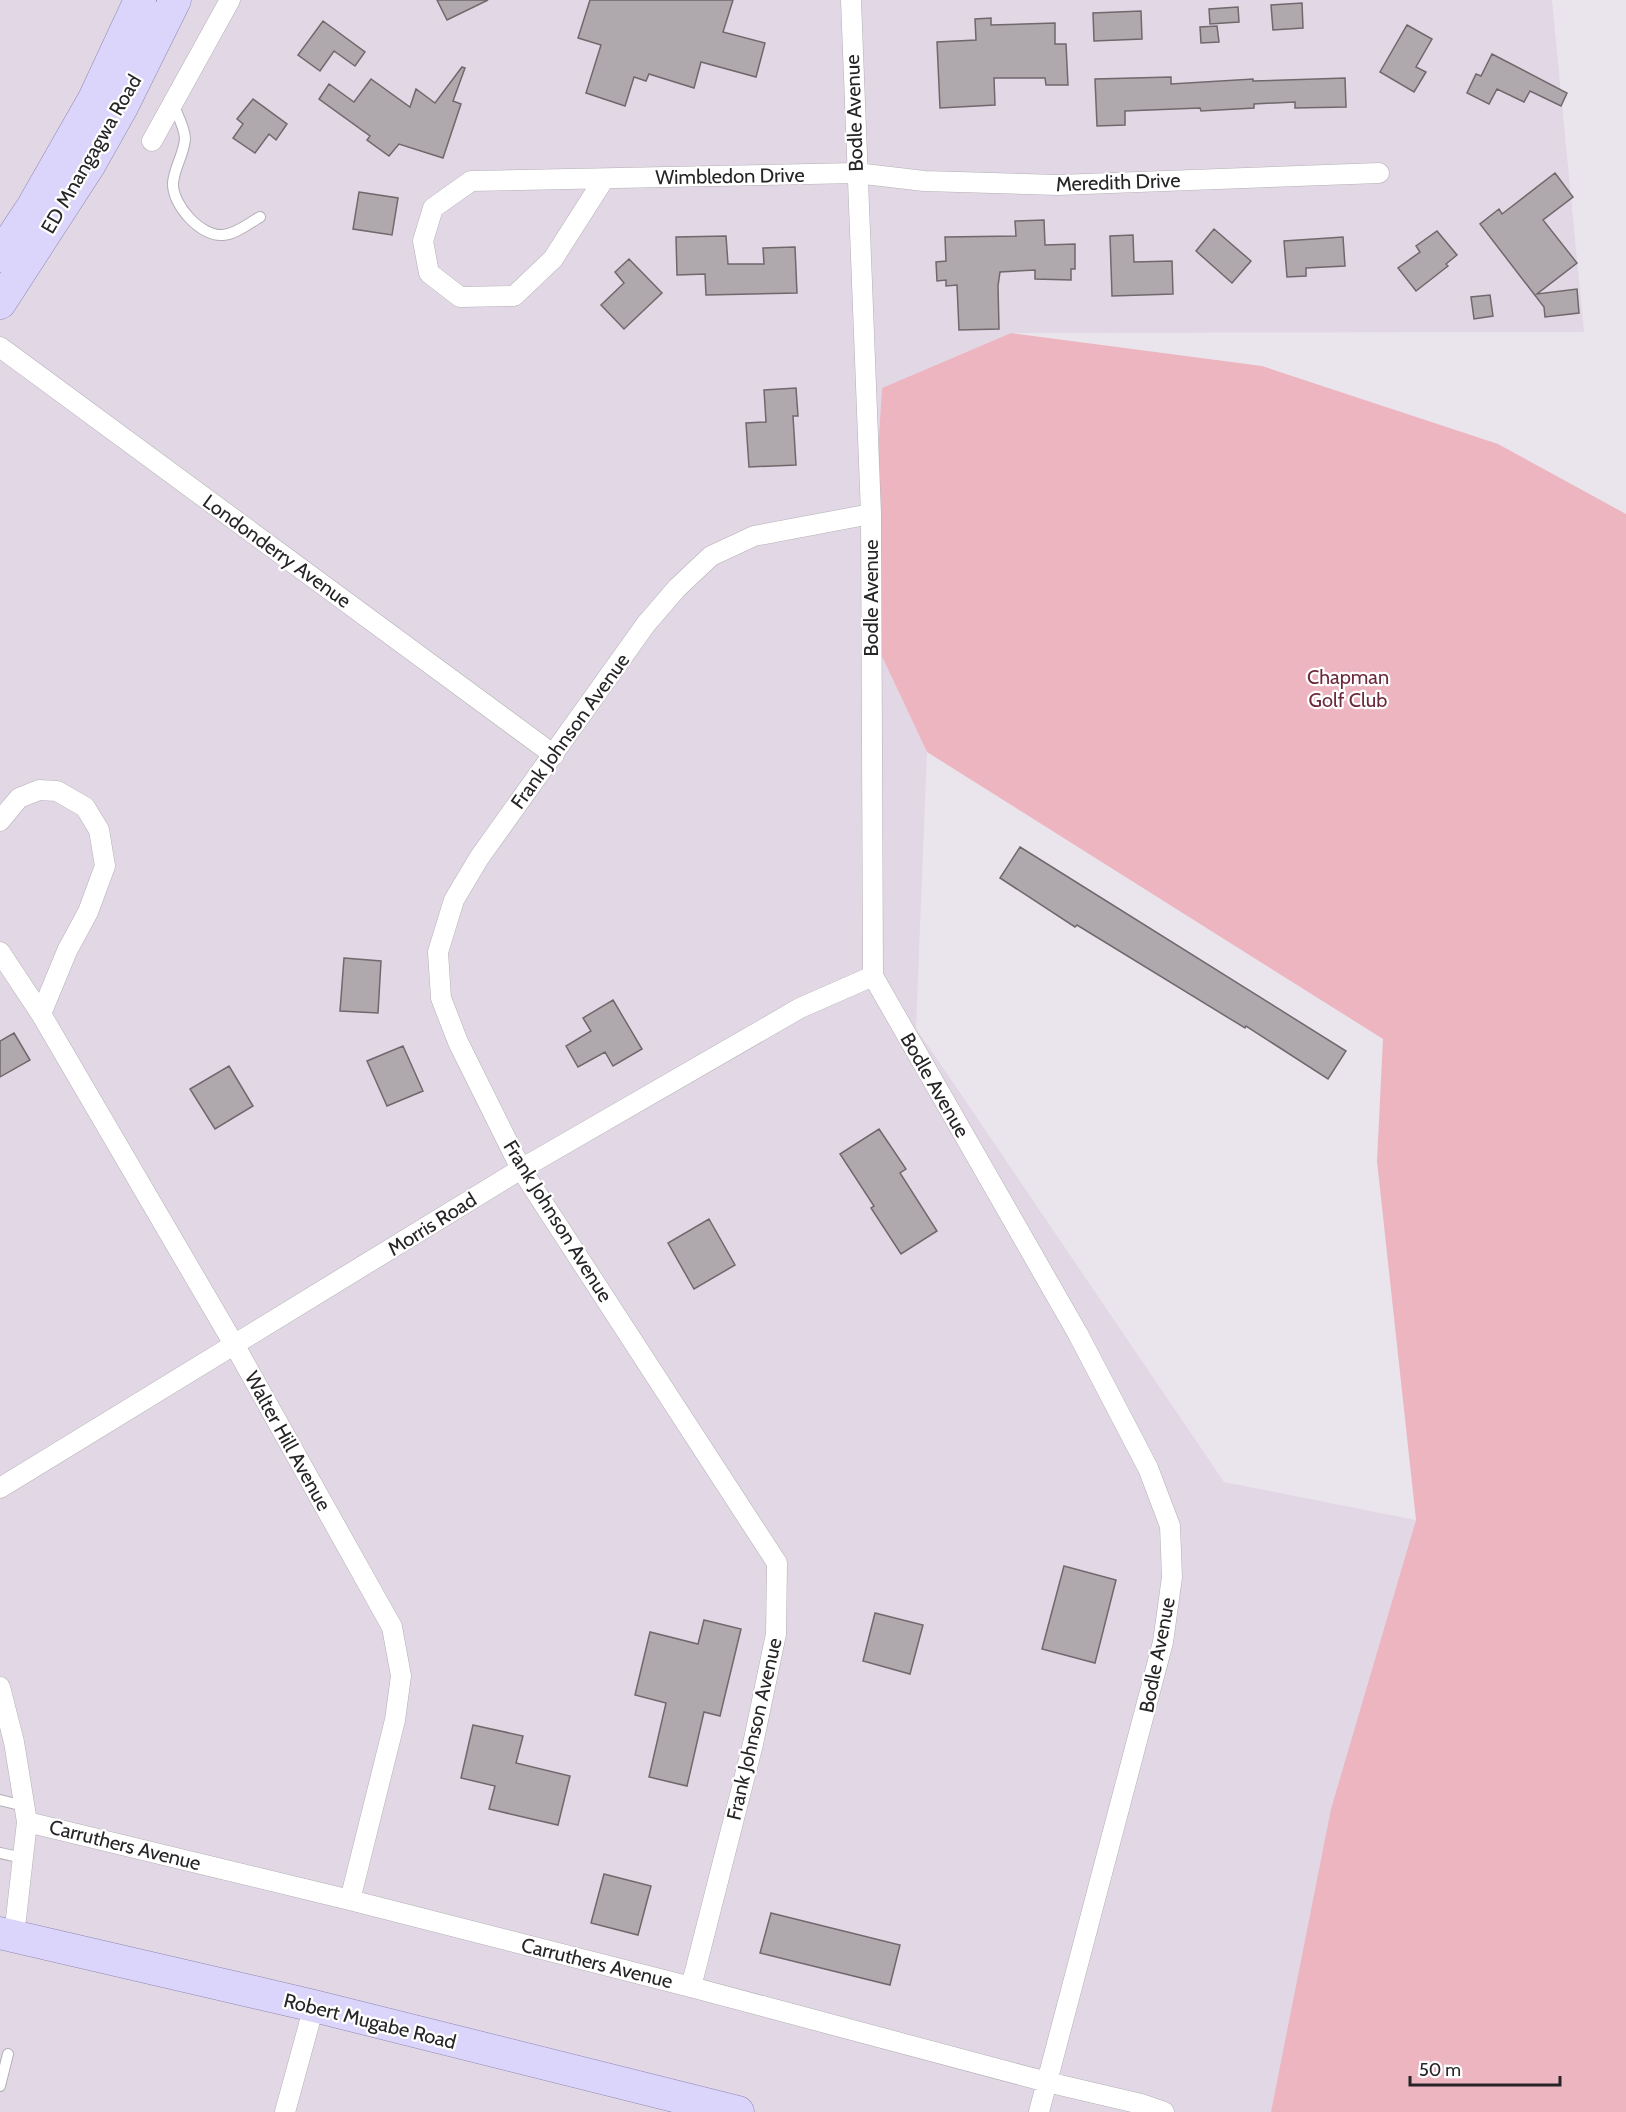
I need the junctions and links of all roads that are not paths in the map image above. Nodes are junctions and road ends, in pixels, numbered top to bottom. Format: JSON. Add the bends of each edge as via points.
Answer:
{"nodes":[{"id":1,"x":140,"y":0,"type":"edge"},
{"id":2,"x":175,"y":0,"type":"edge"},
{"id":3,"x":230,"y":0,"type":"edge"},
{"id":4,"x":851,"y":0,"type":"edge"},
{"id":5,"x":173,"y":104,"type":"junction"},
{"id":6,"x":152,"y":141,"type":"dead end"},
{"id":7,"x":856,"y":173,"type":"junction"},
{"id":8,"x":1379,"y":173,"type":"dead end"},
{"id":9,"x":604,"y":178,"type":"junction"},
{"id":10,"x":260,"y":216,"type":"dead end"},
{"id":11,"x":0,"y":256,"type":"edge"},
{"id":12,"x":0,"y":303,"type":"edge"},
{"id":13,"x":0,"y":348,"type":"edge"},
{"id":14,"x":871,"y":514,"type":"junction"},
{"id":15,"x":554,"y":755,"type":"junction"},
{"id":16,"x":0,"y":821,"type":"edge"},
{"id":17,"x":0,"y":952,"type":"edge"},
{"id":18,"x":873,"y":976,"type":"junction"},
{"id":19,"x":41,"y":1014,"type":"junction"},
{"id":20,"x":521,"y":1169,"type":"junction"},
{"id":21,"x":235,"y":1346,"type":"junction"},
{"id":22,"x":0,"y":1488,"type":"edge"},
{"id":23,"x":0,"y":1687,"type":"edge"},
{"id":24,"x":0,"y":1800,"type":"edge"},
{"id":25,"x":26,"y":1814,"type":"junction"},
{"id":26,"x":0,"y":1853,"type":"edge"},
{"id":27,"x":23,"y":1858,"type":"junction"},
{"id":28,"x":350,"y":1900,"type":"junction"},
{"id":29,"x":7,"y":1934,"type":"edge"},
{"id":30,"x":691,"y":1987,"type":"junction"},
{"id":31,"x":314,"y":2007,"type":"junction"},
{"id":32,"x":8,"y":2054,"type":"dead end"},
{"id":33,"x":1047,"y":2082,"type":"junction"},
{"id":34,"x":0,"y":2086,"type":"edge"},
{"id":35,"x":285,"y":2112,"type":"edge"},
{"id":36,"x":738,"y":2112,"type":"edge"},
{"id":37,"x":1039,"y":2112,"type":"edge"},
{"id":38,"x":1164,"y":2112,"type":"edge"}],
"edges":[{"from":1,"to":11,"type":"main road","name":"ED Mnangagwa Road","via":[[94,99]]},
{"from":2,"to":12,"type":"main road","name":"ED Mnangagwa Road","via":[[90,164]]},
{"from":3,"to":5,"type":"street"},
{"from":4,"to":7,"type":"street","name":"Bodle Avenue"},
{"from":5,"to":6,"type":"street"},
{"from":5,"to":10,"type":"lane","via":[[185,140],[173,185],[181,209],[194,222],[222,236]]},
{"from":7,"to":8,"type":"street","name":"Meredith Drive","via":[[924,181],[1058,185]]},
{"from":7,"to":9,"type":"street","name":"Wimbledon Drive"},
{"from":7,"to":14,"type":"street","name":"Bodle Avenue"},
{"from":9,"to":9,"type":"street","name":"Wimbledon Drive","via":[[553,259],[514,296],[460,297],[429,273],[423,241],[433,208],[471,181]]},
{"from":13,"to":15,"type":"street","name":"Londonderry Avenue"},
{"from":14,"to":15,"type":"street","name":"Frank Johnson Avenue","via":[[754,536],[711,556],[646,624]]},
{"from":14,"to":18,"type":"street","name":"Bodle Avenue"},
{"from":15,"to":20,"type":"street","name":"Frank Johnson Avenue","via":[[479,858],[454,900],[438,952],[441,998],[458,1042]]},
{"from":16,"to":19,"type":"street","via":[[19,798],[48,790],[85,807],[99,830],[105,866]]},
{"from":17,"to":19,"type":"street","name":"Walter Hill Avenue"},
{"from":18,"to":20,"type":"street","name":"Morris Road","via":[[800,1008]]},
{"from":18,"to":33,"type":"street","name":"Bodle Avenue","via":[[1078,1334],[1148,1468],[1170,1526],[1172,1577],[1163,1642]]},
{"from":19,"to":21,"type":"street","name":"Walter Hill Avenue"},
{"from":20,"to":21,"type":"street","name":"Morris Road"},
{"from":20,"to":30,"type":"street","name":"Frank Johnson Avenue","via":[[777,1563],[776,1634],[753,1744]]},
{"from":21,"to":22,"type":"street","name":"Morris Road"},
{"from":21,"to":28,"type":"street","name":"Walter Hill Avenue","via":[[392,1627],[401,1676],[395,1720]]},
{"from":23,"to":25,"type":"street"},
{"from":24,"to":25,"type":"lane"},
{"from":25,"to":27,"type":"street"},
{"from":25,"to":28,"type":"street","name":"Carruthers Avenue"},
{"from":26,"to":27,"type":"lane"},
{"from":27,"to":29,"type":"street"},
{"from":28,"to":30,"type":"street","name":"Carruthers Avenue"},
{"from":29,"to":31,"type":"main road","name":"Robert Mugabe Road"},
{"from":30,"to":33,"type":"street","name":"Carruthers Avenue"},
{"from":31,"to":35,"type":"street"},
{"from":31,"to":36,"type":"main road","name":"Robert Mugabe Road"},
{"from":32,"to":34,"type":"lane"},
{"from":33,"to":37,"type":"street","name":"Bodle Avenue"},
{"from":33,"to":38,"type":"street","name":"Carruthers Avenue"}]}
